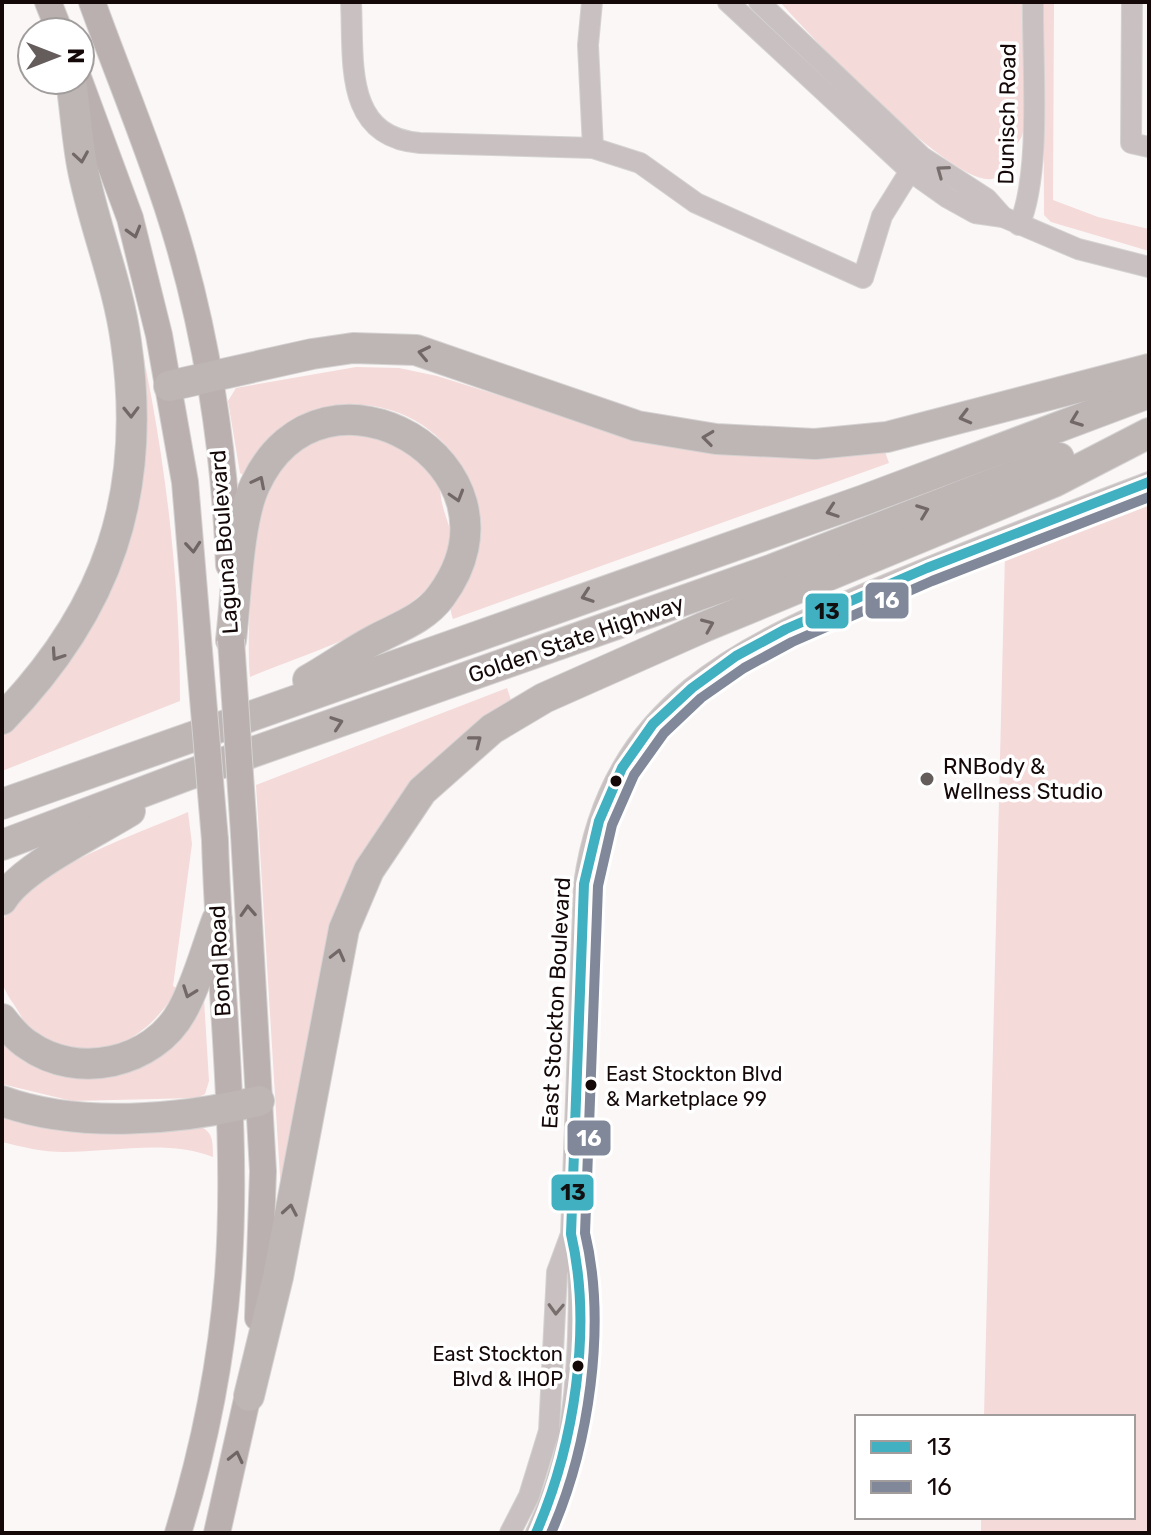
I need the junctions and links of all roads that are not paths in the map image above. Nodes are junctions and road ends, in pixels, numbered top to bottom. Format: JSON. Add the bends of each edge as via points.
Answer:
{"nodes":[{"id":1,"x":92,"y":2,"type":"edge"},
{"id":2,"x":351,"y":2,"type":"edge"},
{"id":3,"x":592,"y":2,"type":"edge"},
{"id":4,"x":728,"y":2,"type":"edge"},
{"id":5,"x":759,"y":2,"type":"edge"},
{"id":6,"x":1033,"y":2,"type":"edge"},
{"id":7,"x":1132,"y":2,"type":"edge"},
{"id":8,"x":73,"y":96,"type":"edge"},
{"id":9,"x":85,"y":96,"type":"edge"},
{"id":10,"x":1149,"y":147,"type":"edge"},
{"id":11,"x":593,"y":148,"type":"junction"},
{"id":12,"x":910,"y":171,"type":"junction"},
{"id":13,"x":1011,"y":221,"type":"junction"},
{"id":14,"x":1149,"y":267,"type":"edge"},
{"id":15,"x":1149,"y":369,"type":"edge"},
{"id":16,"x":207,"y":376,"type":"junction"},
{"id":17,"x":169,"y":386,"type":"junction"},
{"id":18,"x":1149,"y":393,"type":"edge"},
{"id":19,"x":1149,"y":430,"type":"edge"},
{"id":20,"x":1149,"y":482,"type":"edge"},
{"id":21,"x":231,"y":640,"type":"junction"},
{"id":22,"x":257,"y":711,"type":"junction"},
{"id":23,"x":2,"y":719,"type":"edge"},
{"id":24,"x":185,"y":776,"type":"junction"},
{"id":25,"x":2,"y":804,"type":"edge"},
{"id":26,"x":2,"y":845,"type":"edge"},
{"id":27,"x":2,"y":900,"type":"edge"},
{"id":28,"x":217,"y":920,"type":"junction"},
{"id":29,"x":2,"y":1019,"type":"edge"},
{"id":30,"x":2,"y":1101,"type":"edge"},
{"id":31,"x":259,"y":1101,"type":"junction"},
{"id":32,"x":229,"y":1108,"type":"junction"},
{"id":33,"x":571,"y":1234,"type":"junction"},
{"id":34,"x":249,"y":1396,"type":"junction"},
{"id":35,"x":178,"y":1533,"type":"edge"},
{"id":36,"x":217,"y":1533,"type":"edge"},
{"id":37,"x":510,"y":1533,"type":"edge"},
{"id":38,"x":536,"y":1533,"type":"edge"}],
"edges":[{"from":1,"to":16,"type":"main road","name":"Laguna Boulevard","via":[[171,217]]},
{"from":2,"to":11,"type":"street","via":[[361,107],[385,134],[402,142]]},
{"from":3,"to":11,"type":"street","via":[[588,45]]},
{"from":4,"to":12,"type":"street"},
{"from":13,"to":5,"type":"street","one_way":true,"via":[[922,157]]},
{"from":6,"to":13,"type":"street","name":"Dunisch Road","via":[[1030,195]]},
{"from":7,"to":10,"type":"street","via":[[1131,143]]},
{"from":8,"to":23,"type":"highway","one_way":true,"via":[[82,165],[126,340],[132,414],[127,488],[109,561],[82,618],[46,671]]},
{"from":9,"to":17,"type":"main road","one_way":true,"via":[[147,276]]},
{"from":11,"to":12,"type":"street","via":[[640,163],[696,203],[863,278],[882,216]]},
{"from":12,"to":13,"type":"street","via":[[975,213]]},
{"from":13,"to":14,"type":"street","via":[[1078,249]]},
{"from":15,"to":16,"type":"highway","one_way":true,"via":[[887,437],[815,444],[716,439],[637,426],[416,350],[353,348]]},
{"from":16,"to":17,"type":"highway"},
{"from":16,"to":21,"type":"main road","name":"Laguna Boulevard","via":[[224,496]]},
{"from":17,"to":28,"type":"main road","name":"Bond Road","one_way":true,"bridge":true,"via":[[193,543]]},
{"from":18,"to":22,"type":"highway","name":"Golden State Highway","one_way":true,"via":[[864,500]]},
{"from":24,"to":19,"type":"highway","name":"Golden State Highway","one_way":true,"via":[[773,569],[1047,462]]},
{"from":34,"to":19,"type":"highway","one_way":true,"via":[[275,1292],[344,929],[369,870],[422,791],[492,729],[544,698],[1054,482]]},
{"from":20,"to":33,"type":"street","name":"East Stockton Boulevard","via":[[969,550],[755,642],[678,698],[647,732],[612,787],[587,862]]},
{"from":21,"to":22,"type":"highway","one_way":true,"via":[[251,498],[275,454],[304,431],[340,420],[377,421],[412,435],[440,459],[458,492],[465,528],[458,565],[440,598],[412,622]]},
{"from":31,"to":21,"type":"main road","name":"Laguna Boulevard","one_way":true,"bridge":true},
{"from":22,"to":25,"type":"highway","name":"Golden State Highway"},
{"from":24,"to":26,"type":"highway","name":"Golden State Highway"},
{"from":24,"to":27,"type":"highway","via":[[37,866]]},
{"from":28,"to":29,"type":"highway","one_way":true,"via":[[182,1011],[160,1039],[129,1057],[95,1065],[59,1061],[27,1045]]},
{"from":28,"to":32,"type":"main road","name":"Bond Road"},
{"from":30,"to":32,"type":"highway","via":[[76,1118]]},
{"from":31,"to":32,"type":"highway"},
{"from":31,"to":34,"type":"main road","via":[[261,1287]]},
{"from":32,"to":35,"type":"main road","name":"Bond Road","via":[[229,1247],[222,1338],[200,1460]]},
{"from":33,"to":37,"type":"street","name":"East Stockton Boulevard","one_way":true,"via":[[557,1272],[549,1431],[529,1496]]},
{"from":33,"to":38,"type":"street","name":"East Stockton Boulevard","via":[[580,1273],[573,1425],[553,1498]]},
{"from":36,"to":34,"type":"main road","one_way":true}]}
